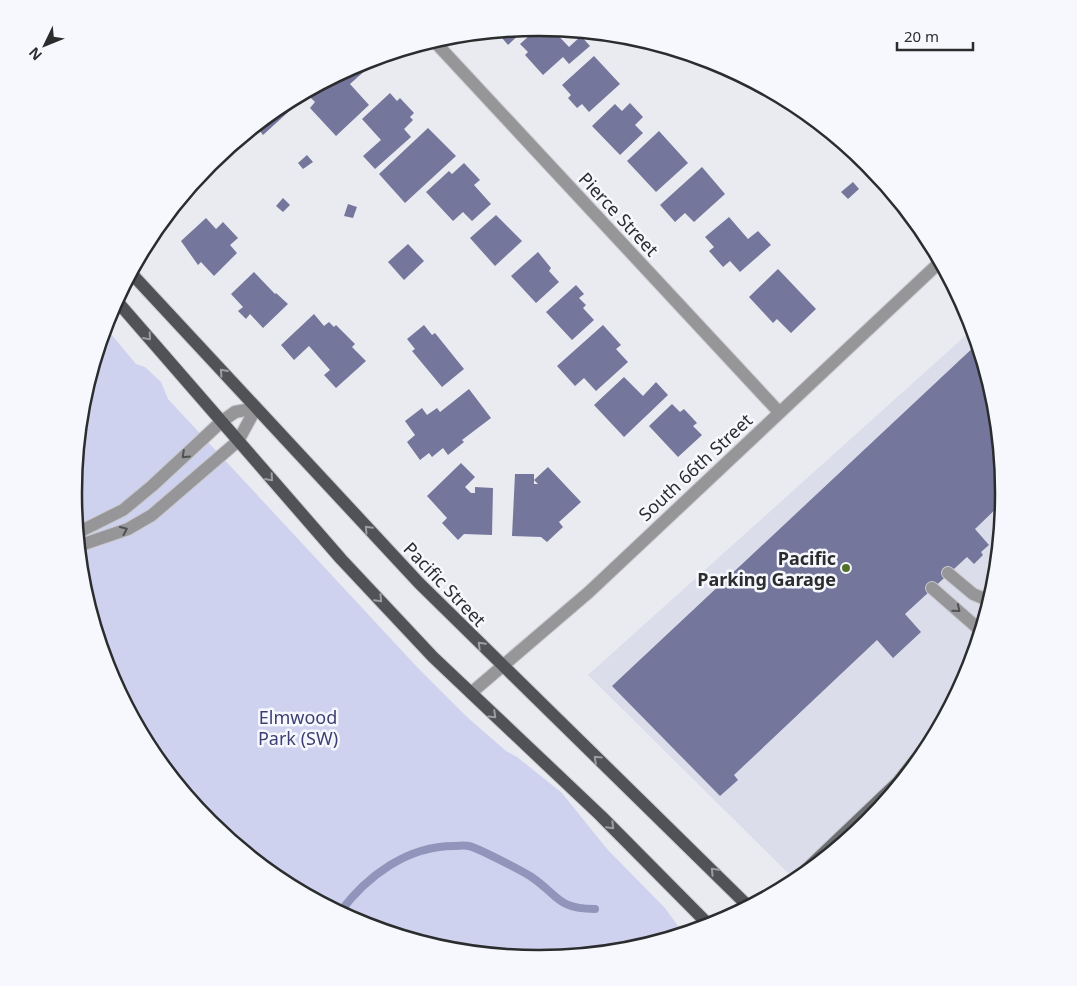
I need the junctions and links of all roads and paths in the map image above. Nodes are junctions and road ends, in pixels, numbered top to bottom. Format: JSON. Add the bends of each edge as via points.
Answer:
{"nodes":[{"id":1,"x":440,"y":47,"type":"edge"},
{"id":2,"x":935,"y":267,"type":"edge"},
{"id":3,"x":136,"y":278,"type":"edge"},
{"id":4,"x":122,"y":307,"type":"edge"},
{"id":5,"x":256,"y":408,"type":"junction"},
{"id":6,"x":779,"y":412,"type":"junction"},
{"id":7,"x":221,"y":422,"type":"junction"},
{"id":8,"x":238,"y":441,"type":"junction"},
{"id":9,"x":84,"y":530,"type":"edge"},
{"id":10,"x":85,"y":544,"type":"edge"},
{"id":11,"x":948,"y":573,"type":"dead end"},
{"id":12,"x":932,"y":588,"type":"dead end"},
{"id":13,"x":983,"y":598,"type":"edge"},
{"id":14,"x":975,"y":626,"type":"edge"},
{"id":15,"x":502,"y":666,"type":"junction"},
{"id":16,"x":471,"y":693,"type":"junction"},
{"id":17,"x":744,"y":902,"type":"edge"},
{"id":18,"x":702,"y":919,"type":"edge"}],
"edges":[{"from":1,"to":6,"type":"street","name":"Pierce Street"},
{"from":2,"to":6,"type":"street","name":"South 66th Street"},
{"from":5,"to":3,"type":"main road","name":"Pacific Street","one_way":true},
{"from":4,"to":7,"type":"main road","one_way":true},
{"from":5,"to":7,"type":"street","via":[[235,412]]},
{"from":5,"to":8,"type":"street"},
{"from":15,"to":5,"type":"main road","name":"Pacific Street","one_way":true,"via":[[419,583]]},
{"from":6,"to":15,"type":"street","name":"South 66th Street","via":[[589,592]]},
{"from":7,"to":8,"type":"main road"},
{"from":7,"to":9,"type":"street","one_way":true,"via":[[123,510]]},
{"from":10,"to":8,"type":"street","one_way":true,"via":[[128,529],[152,515]]},
{"from":8,"to":16,"type":"main road","one_way":true,"via":[[341,560]]},
{"from":11,"to":13,"type":"street"},
{"from":12,"to":14,"type":"street","one_way":true},
{"from":15,"to":16,"type":"street","name":"South 66th Street"},
{"from":17,"to":15,"type":"main road","name":"Pacific Street","one_way":true},
{"from":16,"to":18,"type":"main road","one_way":true,"via":[[601,816]]}]}
